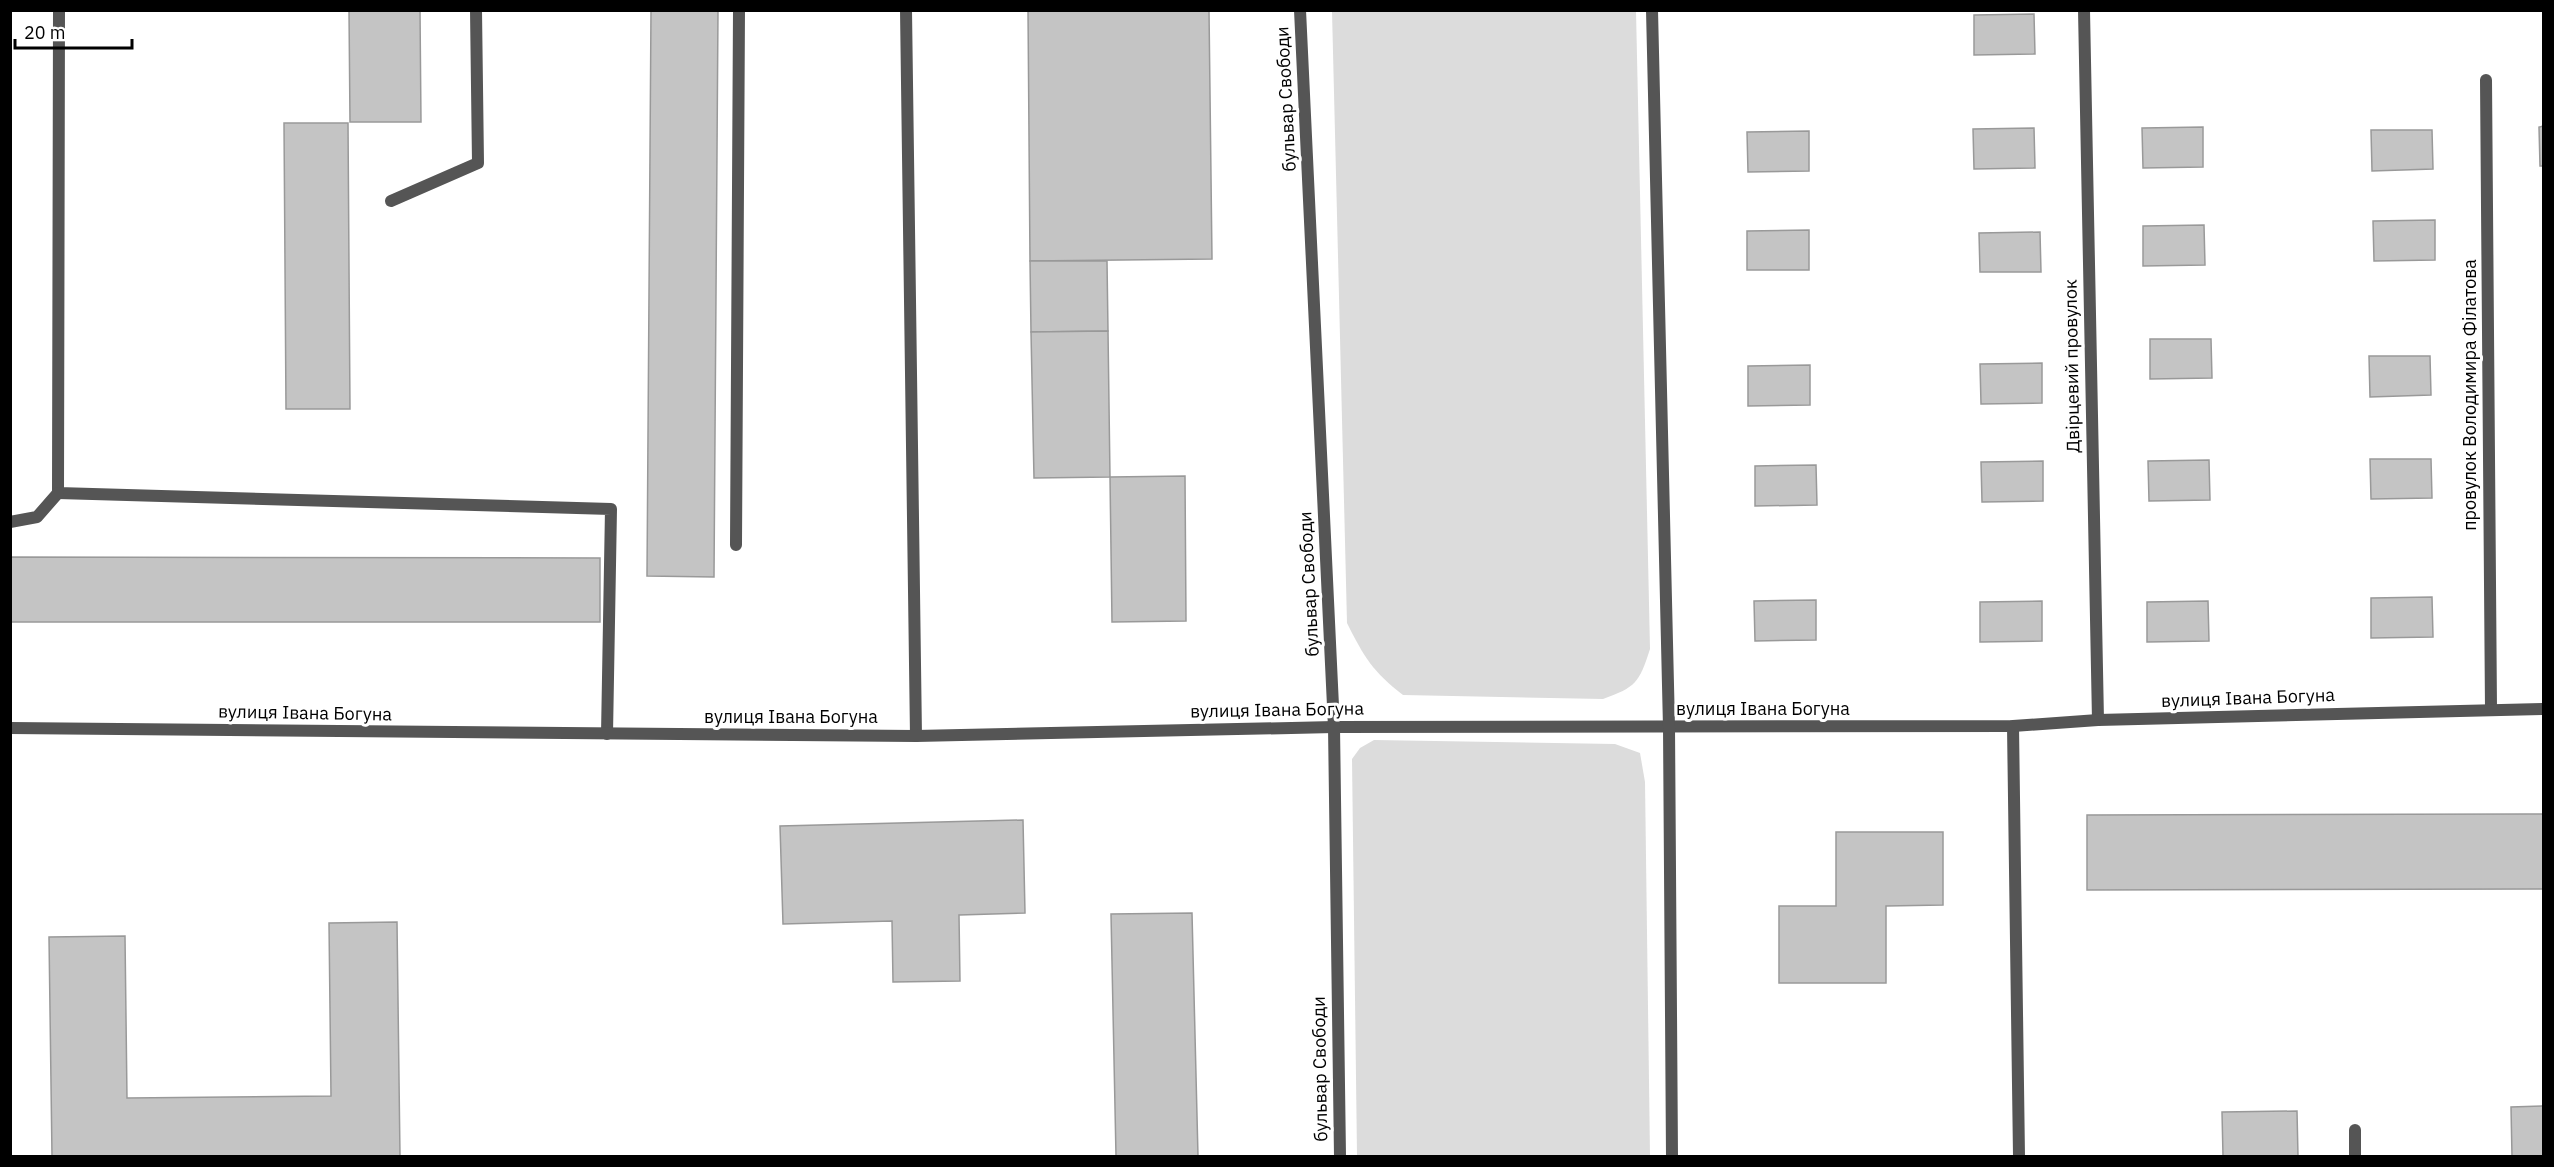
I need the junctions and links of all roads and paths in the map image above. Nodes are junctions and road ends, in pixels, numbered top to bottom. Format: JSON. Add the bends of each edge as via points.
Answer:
{"nodes":[{"id":1,"x":59,"y":10,"type":"edge"},
{"id":2,"x":476,"y":10,"type":"edge"},
{"id":3,"x":739,"y":10,"type":"edge"},
{"id":4,"x":906,"y":10,"type":"edge"},
{"id":5,"x":1300,"y":10,"type":"edge"},
{"id":6,"x":1652,"y":10,"type":"edge"},
{"id":7,"x":2084,"y":10,"type":"edge"},
{"id":8,"x":2486,"y":80,"type":"dead end"},
{"id":9,"x":391,"y":201,"type":"dead end"},
{"id":10,"x":58,"y":493,"type":"junction"},
{"id":11,"x":10,"y":522,"type":"edge"},
{"id":12,"x":736,"y":545,"type":"dead end"},
{"id":13,"x":2491,"y":709,"type":"junction"},
{"id":14,"x":2544,"y":709,"type":"edge"},
{"id":15,"x":2098,"y":720,"type":"junction"},
{"id":16,"x":2013,"y":726,"type":"junction"},
{"id":17,"x":1334,"y":727,"type":"junction"},
{"id":18,"x":1669,"y":727,"type":"junction"},
{"id":19,"x":10,"y":728,"type":"edge"},
{"id":20,"x":607,"y":734,"type":"junction"},
{"id":21,"x":916,"y":736,"type":"junction"},
{"id":22,"x":2355,"y":1130,"type":"dead end"},
{"id":23,"x":1340,"y":1156,"type":"edge"},
{"id":24,"x":1672,"y":1156,"type":"edge"},
{"id":25,"x":2019,"y":1156,"type":"edge"},
{"id":26,"x":2355,"y":1156,"type":"edge"}],
"edges":[{"from":1,"to":10,"type":"street"},
{"from":2,"to":9,"type":"street","via":[[478,163]]},
{"from":3,"to":12,"type":"street"},
{"from":4,"to":21,"type":"street"},
{"from":5,"to":17,"type":"street","name":"бульвар Свободи"},
{"from":6,"to":18,"type":"street"},
{"from":7,"to":15,"type":"street","name":"Двірцевий провулок"},
{"from":8,"to":13,"type":"street","name":"провулок Володимира Філатова"},
{"from":10,"to":11,"type":"street","via":[[38,518]]},
{"from":10,"to":20,"type":"street","via":[[611,508]]},
{"from":13,"to":14,"type":"street","name":"вулиця Івана Богуна"},
{"from":13,"to":15,"type":"street","name":"вулиця Івана Богуна"},
{"from":15,"to":16,"type":"street","name":"вулиця Івана Богуна"},
{"from":16,"to":18,"type":"street","name":"вулиця Івана Богуна"},
{"from":16,"to":25,"type":"street"},
{"from":17,"to":18,"type":"street","name":"вулиця Івана Богуна"},
{"from":17,"to":21,"type":"street","name":"вулиця Івана Богуна"},
{"from":17,"to":23,"type":"street","name":"бульвар Свободи"},
{"from":18,"to":24,"type":"street"},
{"from":19,"to":20,"type":"street","name":"вулиця Івана Богуна"},
{"from":20,"to":21,"type":"street","name":"вулиця Івана Богуна"},
{"from":22,"to":26,"type":"street"}]}
